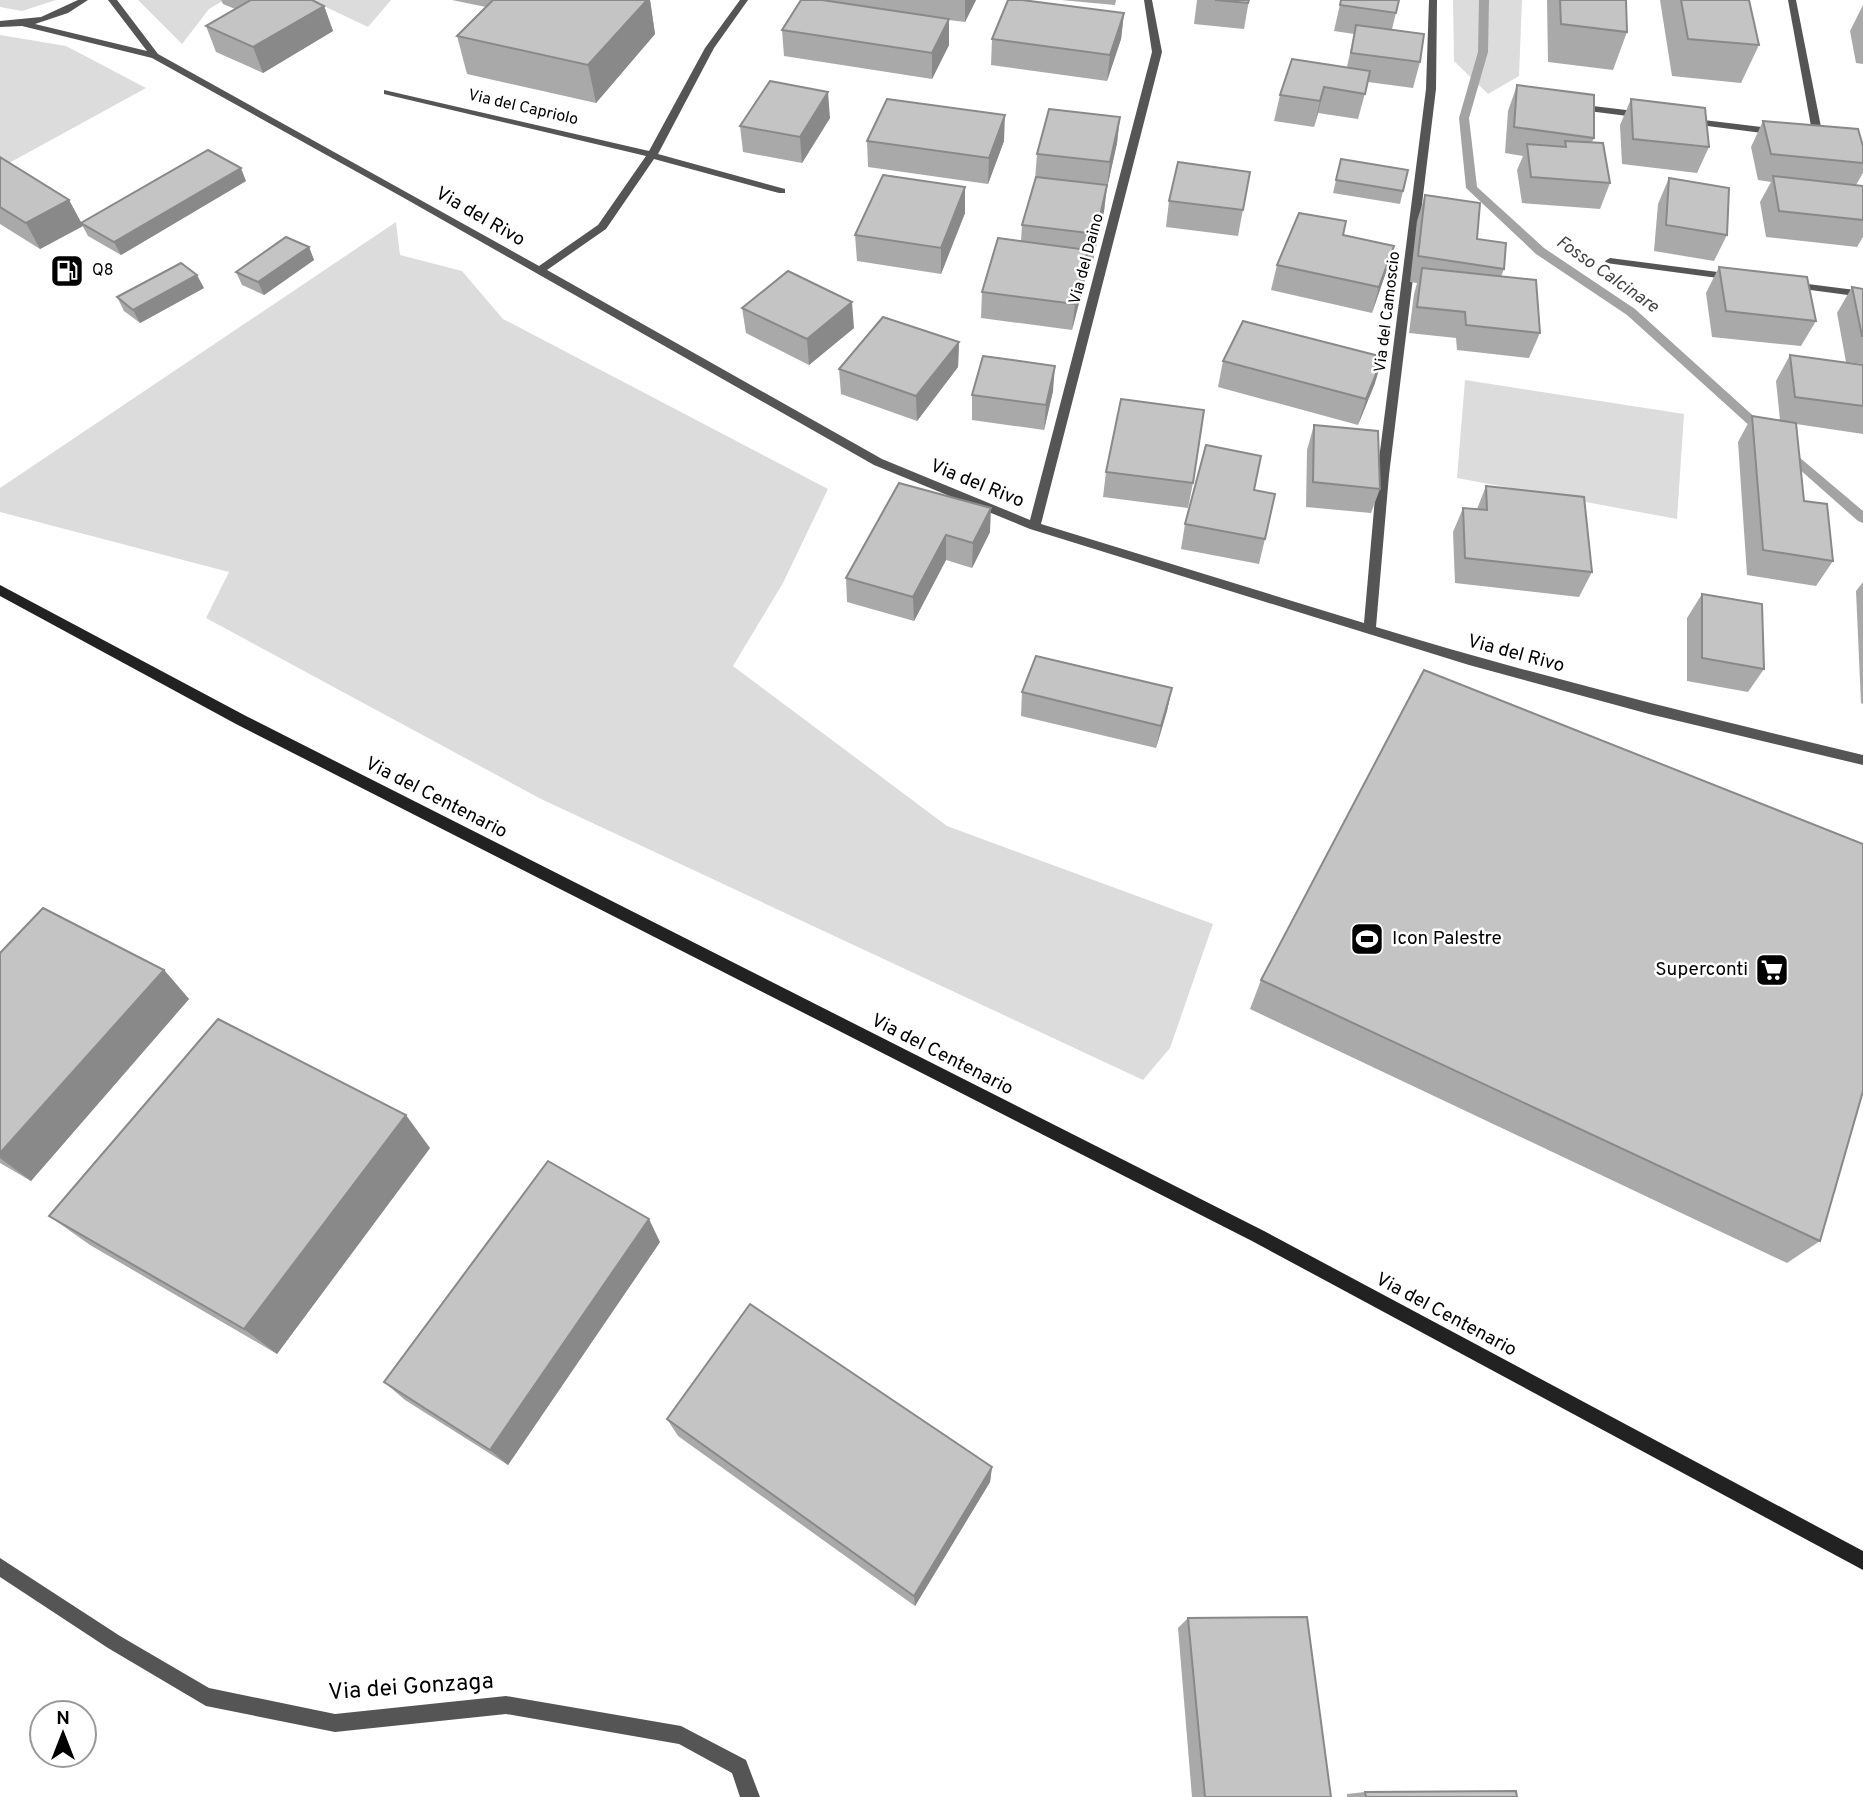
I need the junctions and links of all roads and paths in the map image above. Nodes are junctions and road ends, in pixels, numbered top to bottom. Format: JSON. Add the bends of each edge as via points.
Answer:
{"nodes":[{"id":1,"x":84,"y":0,"type":"edge"},
{"id":2,"x":112,"y":0,"type":"edge"},
{"id":3,"x":744,"y":0,"type":"edge"},
{"id":4,"x":1148,"y":0,"type":"edge"},
{"id":5,"x":1433,"y":0,"type":"edge"},
{"id":6,"x":1792,"y":0,"type":"edge"},
{"id":7,"x":0,"y":24,"type":"edge"},
{"id":8,"x":24,"y":24,"type":"junction"},
{"id":9,"x":155,"y":56,"type":"junction"},
{"id":10,"x":387,"y":92,"type":"dead end"},
{"id":11,"x":1561,"y":105,"type":"edge"},
{"id":12,"x":1656,"y":117,"type":"edge"},
{"id":13,"x":1669,"y":118,"type":"edge"},
{"id":14,"x":1791,"y":133,"type":"edge"},
{"id":15,"x":1804,"y":135,"type":"edge"},
{"id":16,"x":1818,"y":137,"type":"junction"},
{"id":17,"x":1829,"y":138,"type":"edge"},
{"id":18,"x":652,"y":155,"type":"junction"},
{"id":19,"x":782,"y":191,"type":"dead end"},
{"id":20,"x":1610,"y":261,"type":"dead end"},
{"id":21,"x":539,"y":271,"type":"junction"},
{"id":22,"x":1743,"y":279,"type":"edge"},
{"id":23,"x":1783,"y":284,"type":"edge"},
{"id":24,"x":1863,"y":294,"type":"edge"},
{"id":25,"x":1034,"y":526,"type":"junction"},
{"id":26,"x":0,"y":590,"type":"edge"},
{"id":27,"x":1370,"y":628,"type":"junction"},
{"id":28,"x":1863,"y":760,"type":"edge"},
{"id":29,"x":1863,"y":1561,"type":"edge"},
{"id":30,"x":0,"y":1567,"type":"edge"},
{"id":31,"x":750,"y":1797,"type":"edge"}],
"edges":[{"from":1,"to":8,"type":"street","via":[[67,11]]},
{"from":2,"to":9,"type":"street","name":"Via del Rivo"},
{"from":3,"to":18,"type":"street","via":[[710,48]]},
{"from":4,"to":25,"type":"street","name":"Via del Daino","via":[[1157,52]]},
{"from":5,"to":27,"type":"street","name":"Via del Camoscio","via":[[1431,89],[1383,475]]},
{"from":6,"to":16,"type":"street"},
{"from":7,"to":8,"type":"street"},
{"from":8,"to":9,"type":"street","name":"Via del Rivo"},
{"from":9,"to":21,"type":"street","name":"Via del Rivo"},
{"from":10,"to":18,"type":"street","name":"Via del Capriolo"},
{"from":11,"to":12,"type":"street"},
{"from":13,"to":14,"type":"street"},
{"from":15,"to":16,"type":"street"},
{"from":16,"to":17,"type":"street"},
{"from":18,"to":19,"type":"street","name":"Via del Capriolo"},
{"from":18,"to":21,"type":"street","via":[[602,227]]},
{"from":20,"to":22,"type":"street"},
{"from":21,"to":25,"type":"street","name":"Via del Rivo","via":[[878,462]]},
{"from":23,"to":24,"type":"street"},
{"from":25,"to":27,"type":"street","name":"Via del Rivo"},
{"from":26,"to":29,"type":"street","name":"Via del Centenario","via":[[241,720],[1258,1236]]},
{"from":27,"to":28,"type":"street","name":"Via del Rivo","via":[[1649,709]]},
{"from":30,"to":31,"type":"street","name":"Via dei Gonzaga","via":[[206,1697],[335,1723],[506,1705],[681,1735],[739,1767]]}]}
